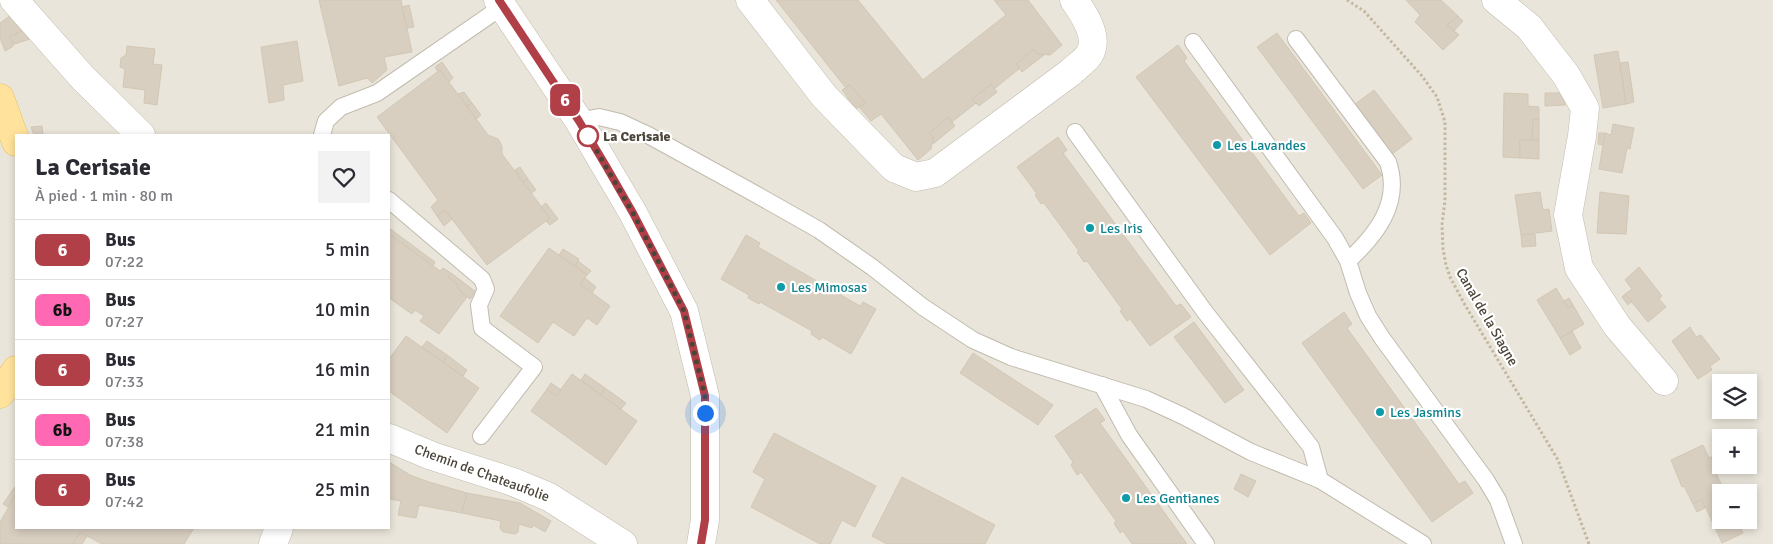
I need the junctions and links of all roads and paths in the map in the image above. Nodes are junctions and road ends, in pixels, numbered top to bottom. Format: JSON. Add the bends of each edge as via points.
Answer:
{"nodes":[{"id":1,"x":14,"y":0,"type":"edge"},
{"id":2,"x":750,"y":0,"type":"edge"},
{"id":3,"x":1074,"y":0,"type":"edge"},
{"id":4,"x":1347,"y":0,"type":"edge"},
{"id":5,"x":1496,"y":0,"type":"edge"},
{"id":6,"x":500,"y":3,"type":"edge"},
{"id":7,"x":1296,"y":39,"type":"dead end"},
{"id":8,"x":1193,"y":42,"type":"dead end"},
{"id":9,"x":0,"y":98,"type":"edge"},
{"id":10,"x":579,"y":121,"type":"junction"},
{"id":11,"x":1075,"y":132,"type":"dead end"},
{"id":12,"x":140,"y":134,"type":"edge"},
{"id":13,"x":322,"y":134,"type":"edge"},
{"id":14,"x":15,"y":139,"type":"edge"},
{"id":15,"x":390,"y":201,"type":"edge"},
{"id":16,"x":1348,"y":261,"type":"junction"},
{"id":17,"x":15,"y":372,"type":"edge"},
{"id":18,"x":1664,"y":381,"type":"dead end"},
{"id":19,"x":1102,"y":385,"type":"junction"},
{"id":20,"x":0,"y":394,"type":"edge"},
{"id":21,"x":481,"y":436,"type":"dead end"},
{"id":22,"x":390,"y":438,"type":"edge"},
{"id":23,"x":1320,"y":480,"type":"junction"},
{"id":24,"x":279,"y":529,"type":"edge"},
{"id":25,"x":274,"y":544,"type":"edge"},
{"id":26,"x":623,"y":544,"type":"edge"},
{"id":27,"x":701,"y":544,"type":"edge"},
{"id":28,"x":1206,"y":544,"type":"edge"},
{"id":29,"x":1423,"y":544,"type":"edge"},
{"id":30,"x":1514,"y":544,"type":"edge"},
{"id":31,"x":1589,"y":544,"type":"edge"}],
"edges":[{"from":1,"to":12,"type":"street"},
{"from":2,"to":3,"type":"street","via":[[824,96],[894,168],[916,177],[935,173],[1071,72],[1089,55],[1093,38],[1084,14]]},
{"from":4,"to":31,"type":"path","name":"Canal de la Siagne","via":[[1364,11],[1437,97],[1445,122],[1442,225],[1446,265],[1456,289],[1558,460]]},
{"from":5,"to":18,"type":"street","via":[[1529,27],[1566,75],[1585,108],[1568,215],[1580,268],[1617,326]]},
{"from":6,"to":10,"type":"street"},
{"from":6,"to":13,"type":"lane","via":[[377,93],[341,107],[326,121]]},
{"from":7,"to":16,"type":"lane","via":[[1388,162],[1392,175],[1393,189],[1388,207],[1362,248]]},
{"from":8,"to":16,"type":"lane","via":[[1335,238]]},
{"from":9,"to":14,"type":"main road"},
{"from":10,"to":19,"type":"lane","via":[[599,117],[620,122],[648,135],[819,230],[973,340],[1011,357]]},
{"from":10,"to":27,"type":"street","via":[[633,213],[684,311],[705,396],[705,520]]},
{"from":11,"to":23,"type":"lane","via":[[1205,312],[1312,447]]},
{"from":15,"to":21,"type":"lane","via":[[482,279],[486,290],[479,306],[482,328],[534,367]]},
{"from":16,"to":30,"type":"lane","via":[[1368,316],[1490,486]]},
{"from":17,"to":20,"type":"main road"},
{"from":19,"to":23,"type":"lane","via":[[1146,398],[1251,452]]},
{"from":19,"to":28,"type":"lane","via":[[1129,435]]},
{"from":22,"to":26,"type":"street","name":"Chemin de Chateaufolie","via":[[549,497]]},
{"from":23,"to":29,"type":"lane"},
{"from":24,"to":25,"type":"street"}]}
